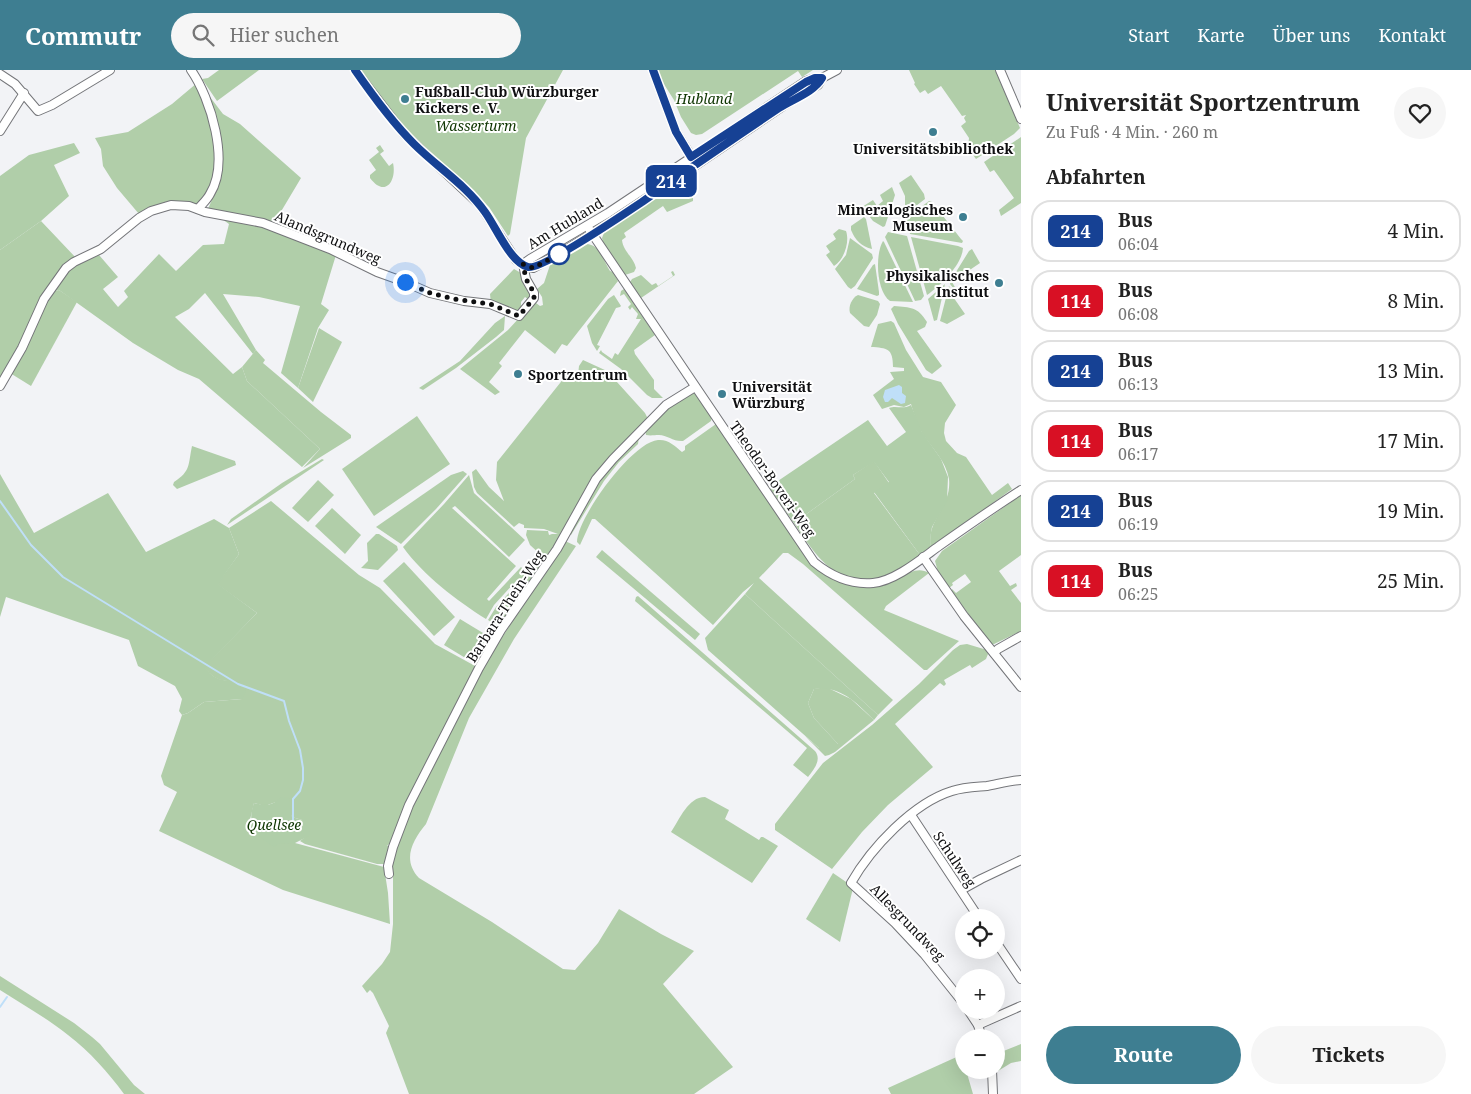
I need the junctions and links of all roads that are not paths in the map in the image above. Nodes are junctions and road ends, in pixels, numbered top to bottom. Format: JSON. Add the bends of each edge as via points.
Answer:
{"nodes":[{"id":1,"x":110,"y":70,"type":"edge"},
{"id":2,"x":191,"y":70,"type":"edge"},
{"id":3,"x":355,"y":70,"type":"edge"},
{"id":4,"x":652,"y":70,"type":"edge"},
{"id":5,"x":837,"y":70,"type":"edge"},
{"id":6,"x":1000,"y":70,"type":"edge"},
{"id":7,"x":0,"y":74,"type":"edge"},
{"id":8,"x":24,"y":93,"type":"junction"},
{"id":9,"x":1021,"y":119,"type":"edge"},
{"id":10,"x":0,"y":131,"type":"edge"},
{"id":11,"x":693,"y":160,"type":"junction"},
{"id":12,"x":198,"y":209,"type":"junction"},
{"id":13,"x":587,"y":226,"type":"junction"},
{"id":14,"x":592,"y":235,"type":"junction"},
{"id":15,"x":523,"y":264,"type":"junction"},
{"id":16,"x":0,"y":386,"type":"edge"},
{"id":17,"x":695,"y":387,"type":"junction"},
{"id":18,"x":1021,"y":490,"type":"edge"},
{"id":19,"x":923,"y":557,"type":"junction"},
{"id":20,"x":1021,"y":636,"type":"edge"},
{"id":21,"x":994,"y":654,"type":"junction"},
{"id":22,"x":1021,"y":686,"type":"edge"},
{"id":23,"x":1021,"y":780,"type":"edge"},
{"id":24,"x":911,"y":815,"type":"junction"},
{"id":25,"x":1021,"y":860,"type":"edge"},
{"id":26,"x":389,"y":874,"type":"dead end"},
{"id":27,"x":961,"y":890,"type":"junction"},
{"id":28,"x":973,"y":909,"type":"edge"},
{"id":29,"x":1005,"y":955,"type":"edge"},
{"id":30,"x":1021,"y":979,"type":"edge"},
{"id":31,"x":955,"y":993,"type":"edge"},
{"id":32,"x":1021,"y":1006,"type":"edge"},
{"id":33,"x":974,"y":1019,"type":"edge"},
{"id":34,"x":978,"y":1025,"type":"junction"},
{"id":35,"x":979,"y":1029,"type":"edge"},
{"id":36,"x":993,"y":1079,"type":"edge"},
{"id":37,"x":994,"y":1094,"type":"edge"}],
"edges":[{"from":1,"to":8,"type":"street","via":[[38,111]]},
{"from":2,"to":12,"type":"street","via":[[210,110],[218,151],[217,178],[211,194]]},
{"from":3,"to":15,"type":"street","via":[[404,134],[480,204],[514,258]]},
{"from":4,"to":11,"type":"street","via":[[676,132]]},
{"from":5,"to":11,"type":"street","name":"Am Hubland","via":[[806,82]]},
{"from":6,"to":9,"type":"street"},
{"from":7,"to":8,"type":"street"},
{"from":8,"to":10,"type":"street"},
{"from":11,"to":13,"type":"street","name":"Am Hubland"},
{"from":11,"to":14,"type":"street","name":"Am Hubland"},
{"from":12,"to":15,"type":"street","name":"Alandsgrundweg","via":[[263,223],[430,293],[490,304],[519,316],[534,298]]},
{"from":12,"to":16,"type":"street","name":"Alandsgrundweg","via":[[170,205],[151,211],[101,249],[66,268],[44,299]]},
{"from":13,"to":14,"type":"street","name":"Theodor-Boveri-Weg"},
{"from":13,"to":15,"type":"street","name":"Am Hubland"},
{"from":14,"to":15,"type":"street","name":"Am Hubland","via":[[535,267]]},
{"from":14,"to":17,"type":"street","name":"Theodor-Boveri-Weg"},
{"from":17,"to":19,"type":"street","name":"Theodor-Boveri-Weg","via":[[814,562],[841,579],[874,583],[896,575]]},
{"from":17,"to":26,"type":"street","name":"Barbara-Thein-Weg","via":[[666,405],[596,479],[557,549],[501,630],[409,805],[390,856]]},
{"from":18,"to":19,"type":"street","name":"Theodor-Boveri-Weg"},
{"from":19,"to":21,"type":"street"},
{"from":20,"to":21,"type":"street"},
{"from":21,"to":22,"type":"street"},
{"from":23,"to":24,"type":"street","via":[[951,791]]},
{"from":24,"to":27,"type":"street","name":"Schulweg"},
{"from":24,"to":31,"type":"street","name":"Allesgrundweg","via":[[874,850],[852,883],[895,923]]},
{"from":25,"to":27,"type":"street"},
{"from":27,"to":28,"type":"street","name":"Schulweg"},
{"from":29,"to":30,"type":"street"},
{"from":32,"to":34,"type":"street"},
{"from":33,"to":34,"type":"street"},
{"from":34,"to":35,"type":"street"},
{"from":36,"to":37,"type":"street"}]}
